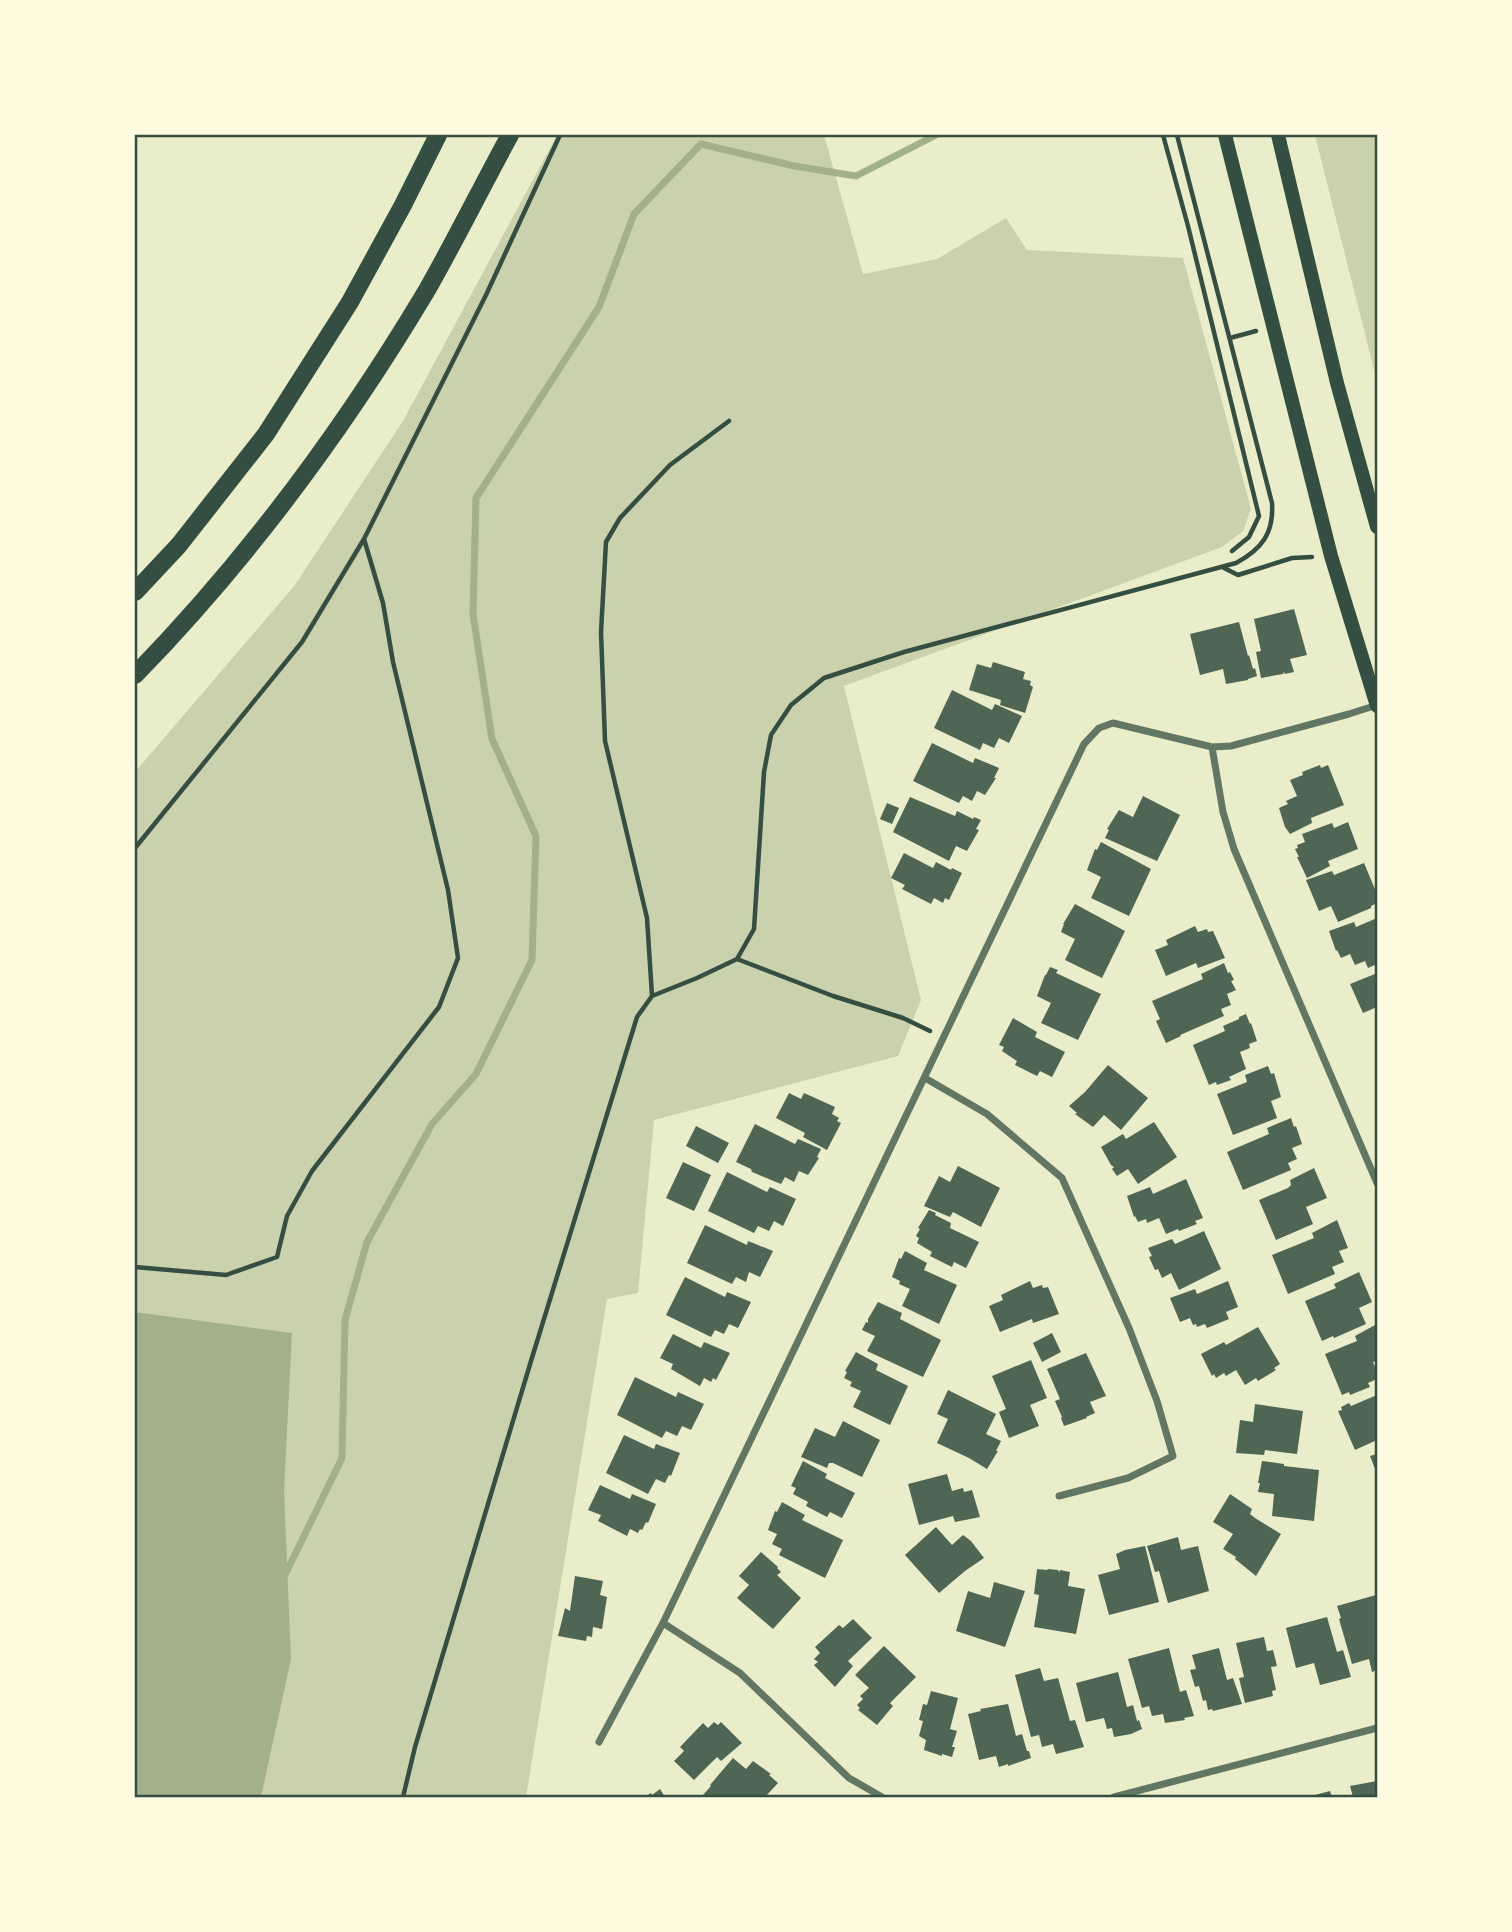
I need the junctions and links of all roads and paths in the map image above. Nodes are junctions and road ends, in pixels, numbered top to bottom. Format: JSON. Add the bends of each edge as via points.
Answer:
{"nodes":[{"id":1,"x":438,"y":135,"type":"edge"},
{"id":2,"x":510,"y":135,"type":"edge"},
{"id":3,"x":560,"y":135,"type":"edge"},
{"id":4,"x":1163,"y":135,"type":"edge"},
{"id":5,"x":1177,"y":135,"type":"edge"},
{"id":6,"x":1225,"y":135,"type":"edge"},
{"id":7,"x":1278,"y":135,"type":"edge"},
{"id":8,"x":1273,"y":327,"type":"junction"},
{"id":9,"x":1230,"y":338,"type":"junction"},
{"id":10,"x":729,"y":421,"type":"dead end"},
{"id":11,"x":1377,"y":527,"type":"edge"},
{"id":12,"x":364,"y":539,"type":"junction"},
{"id":13,"x":1232,"y":551,"type":"dead end"},
{"id":14,"x":1331,"y":556,"type":"junction"},
{"id":15,"x":1223,"y":568,"type":"junction"},
{"id":16,"x":135,"y":592,"type":"edge"},
{"id":17,"x":135,"y":675,"type":"edge"},
{"id":18,"x":1377,"y":705,"type":"edge"},
{"id":19,"x":1212,"y":747,"type":"junction"},
{"id":20,"x":135,"y":848,"type":"edge"},
{"id":21,"x":737,"y":959,"type":"junction"},
{"id":22,"x":652,"y":996,"type":"junction"},
{"id":23,"x":943,"y":1038,"type":"junction"},
{"id":24,"x":925,"y":1078,"type":"junction"},
{"id":25,"x":1377,"y":1183,"type":"edge"},
{"id":26,"x":135,"y":1267,"type":"edge"},
{"id":27,"x":1059,"y":1496,"type":"dead end"},
{"id":28,"x":663,"y":1623,"type":"junction"},
{"id":29,"x":1377,"y":1728,"type":"edge"},
{"id":30,"x":599,"y":1742,"type":"dead end"},
{"id":31,"x":403,"y":1797,"type":"edge"},
{"id":32,"x":882,"y":1797,"type":"edge"},
{"id":33,"x":1114,"y":1797,"type":"edge"}],
"edges":[{"from":1,"to":16,"type":"main road","via":[[350,302],[266,434]]},
{"from":2,"to":17,"type":"main road","via":[[427,288],[346,417],[270,522]]},
{"from":3,"to":12,"type":"path"},
{"from":4,"to":13,"type":"path","via":[[1259,516],[1249,537]]},
{"from":5,"to":9,"type":"path"},
{"from":6,"to":8,"type":"main road"},
{"from":7,"to":11,"type":"main road","via":[[1337,383]]},
{"from":8,"to":9,"type":"path"},
{"from":8,"to":14,"type":"main road"},
{"from":9,"to":15,"type":"path","via":[[1273,515],[1260,546]]},
{"from":10,"to":22,"type":"path","via":[[670,465],[621,518],[606,542],[601,632],[605,741],[647,918]]},
{"from":12,"to":20,"type":"path","via":[[302,642]]},
{"from":12,"to":26,"type":"path","via":[[383,603],[448,890],[458,958],[439,1007],[312,1171],[287,1216],[276,1257],[226,1275]]},
{"from":14,"to":15,"type":"path","via":[[1292,558],[1238,575]]},
{"from":14,"to":18,"type":"main road"},
{"from":15,"to":21,"type":"path","via":[[904,652],[824,678],[791,705],[771,735],[764,772],[754,929]]},
{"from":18,"to":19,"type":"street","via":[[1231,746]]},
{"from":19,"to":23,"type":"street","via":[[1113,723],[1099,728],[1084,744]]},
{"from":19,"to":25,"type":"street","via":[[1234,849]]},
{"from":21,"to":22,"type":"path"},
{"from":21,"to":23,"type":"path","via":[[903,1018]]},
{"from":22,"to":31,"type":"path","via":[[637,1017]]},
{"from":23,"to":24,"type":"street"},
{"from":24,"to":27,"type":"street","via":[[987,1114],[1062,1178],[1157,1401],[1173,1456],[1128,1478]]},
{"from":24,"to":28,"type":"street"},
{"from":28,"to":30,"type":"street"},
{"from":28,"to":32,"type":"street","via":[[740,1673],[849,1778]]},
{"from":29,"to":33,"type":"street"}]}
